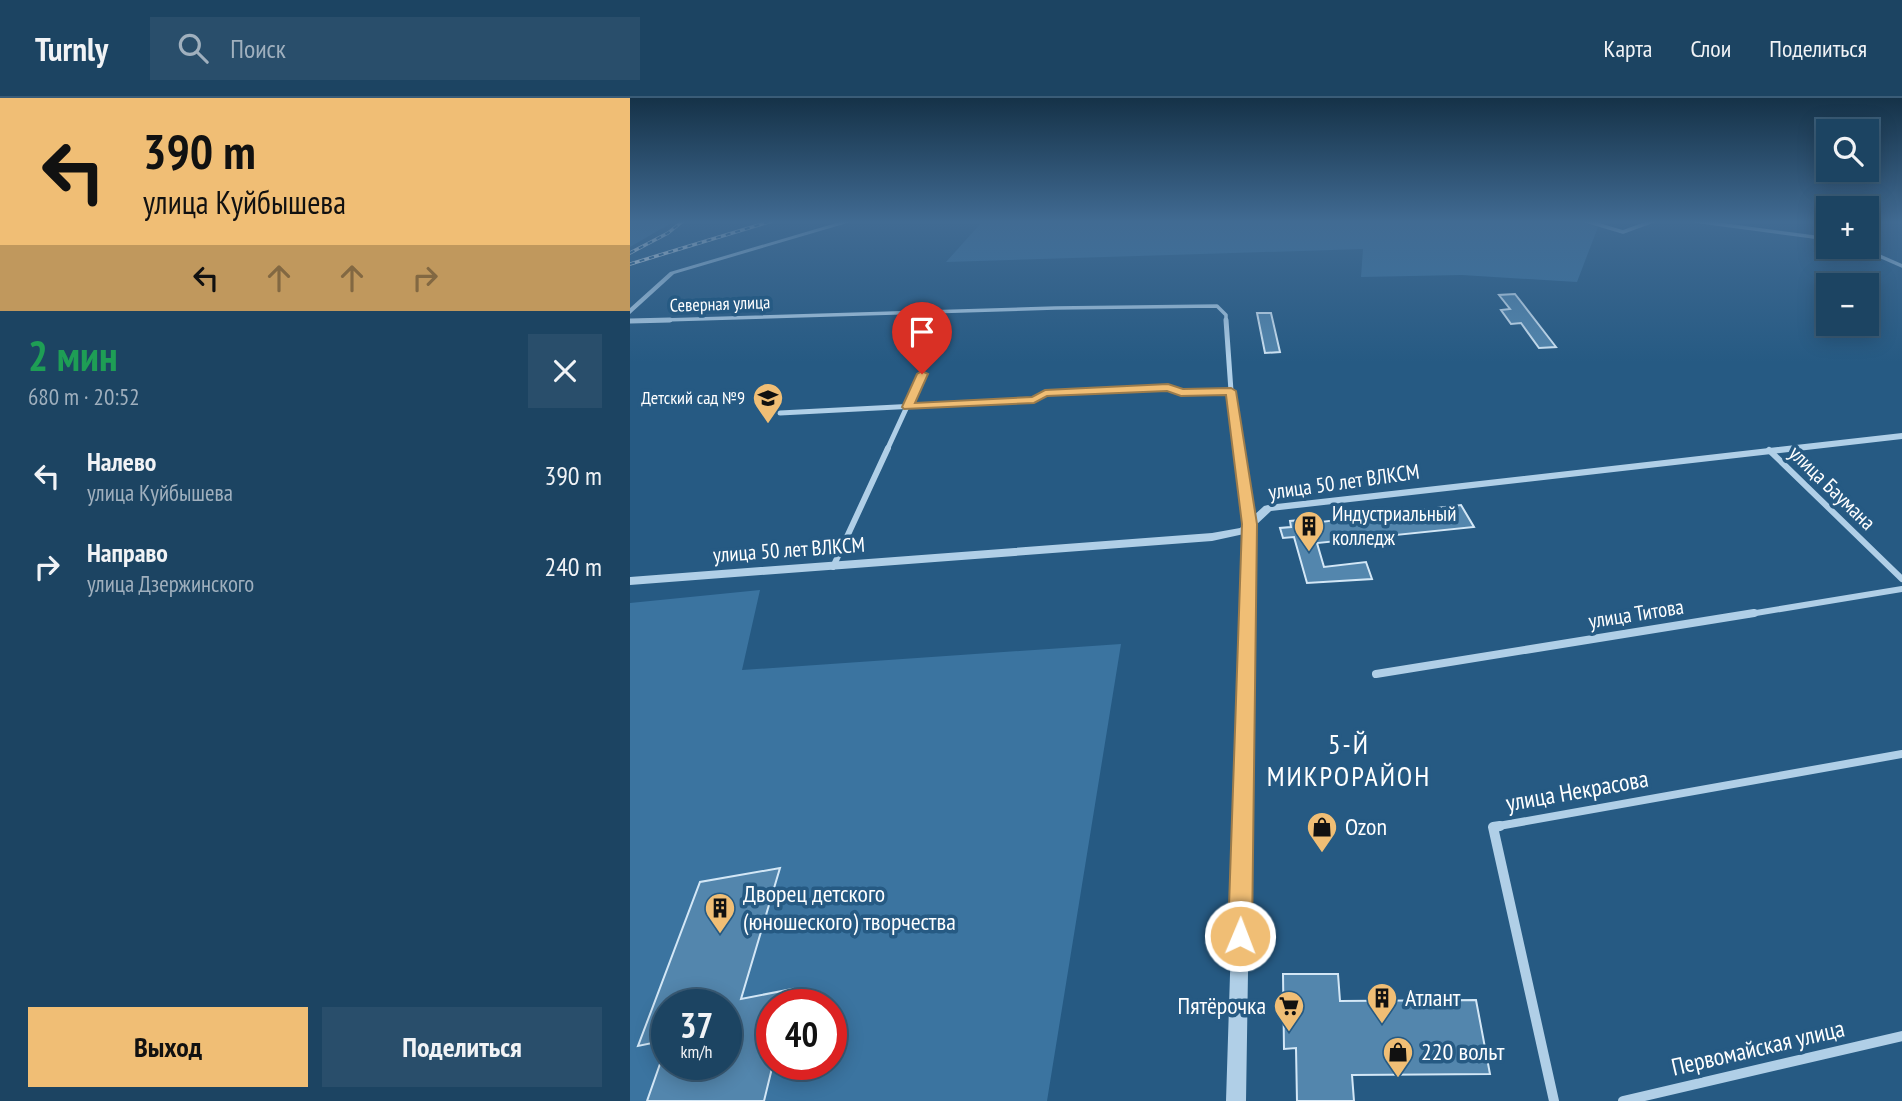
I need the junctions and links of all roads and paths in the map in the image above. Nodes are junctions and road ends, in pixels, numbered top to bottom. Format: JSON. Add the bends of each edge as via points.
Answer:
{"nodes":[{"id":1,"x":687,"y":268,"type":"edge"},
{"id":2,"x":630,"y":312,"type":"edge"},
{"id":3,"x":630,"y":321,"type":"edge"},
{"id":4,"x":922,"y":374,"type":"dead end"},
{"id":5,"x":1231,"y":391,"type":"junction"},
{"id":6,"x":908,"y":407,"type":"junction"},
{"id":7,"x":780,"y":413,"type":"dead end"},
{"id":8,"x":1902,"y":436,"type":"edge"},
{"id":9,"x":1769,"y":450,"type":"junction"},
{"id":10,"x":1250,"y":524,"type":"junction"},
{"id":11,"x":833,"y":567,"type":"junction"},
{"id":12,"x":1902,"y":579,"type":"edge"},
{"id":13,"x":630,"y":581,"type":"edge"},
{"id":14,"x":1902,"y":589,"type":"edge"},
{"id":15,"x":1376,"y":674,"type":"dead end"},
{"id":16,"x":1902,"y":754,"type":"edge"},
{"id":17,"x":1902,"y":1036,"type":"edge"},
{"id":18,"x":1236,"y":1101,"type":"edge"},
{"id":19,"x":1553,"y":1101,"type":"edge"},
{"id":20,"x":1623,"y":1101,"type":"edge"}],
"edges":[{"from":1,"to":2,"type":"street","via":[[643,294]]},
{"from":3,"to":5,"type":"street","name":"Северная улица","via":[[1217,306],[1226,315]]},
{"from":4,"to":6,"type":"street"},
{"from":5,"to":6,"type":"street","via":[[1058,392],[1034,400]]},
{"from":5,"to":10,"type":"street"},
{"from":6,"to":7,"type":"street"},
{"from":6,"to":11,"type":"street"},
{"from":8,"to":9,"type":"street","name":"улица 50 лет ВЛКСМ"},
{"from":9,"to":10,"type":"street","name":"улица 50 лет ВЛКСМ","via":[[1268,508]]},
{"from":9,"to":12,"type":"street","name":"улица Баумана"},
{"from":10,"to":11,"type":"street","name":"улица 50 лет ВЛКСМ","via":[[1242,531],[1212,537]]},
{"from":10,"to":18,"type":"street"},
{"from":11,"to":13,"type":"street","name":"улица 50 лет ВЛКСМ"},
{"from":14,"to":15,"type":"street","name":"улица Титова"},
{"from":16,"to":19,"type":"street","name":"улица Некрасова","via":[[1493,827]]},
{"from":17,"to":20,"type":"street","name":"Первомайская улица"}]}
